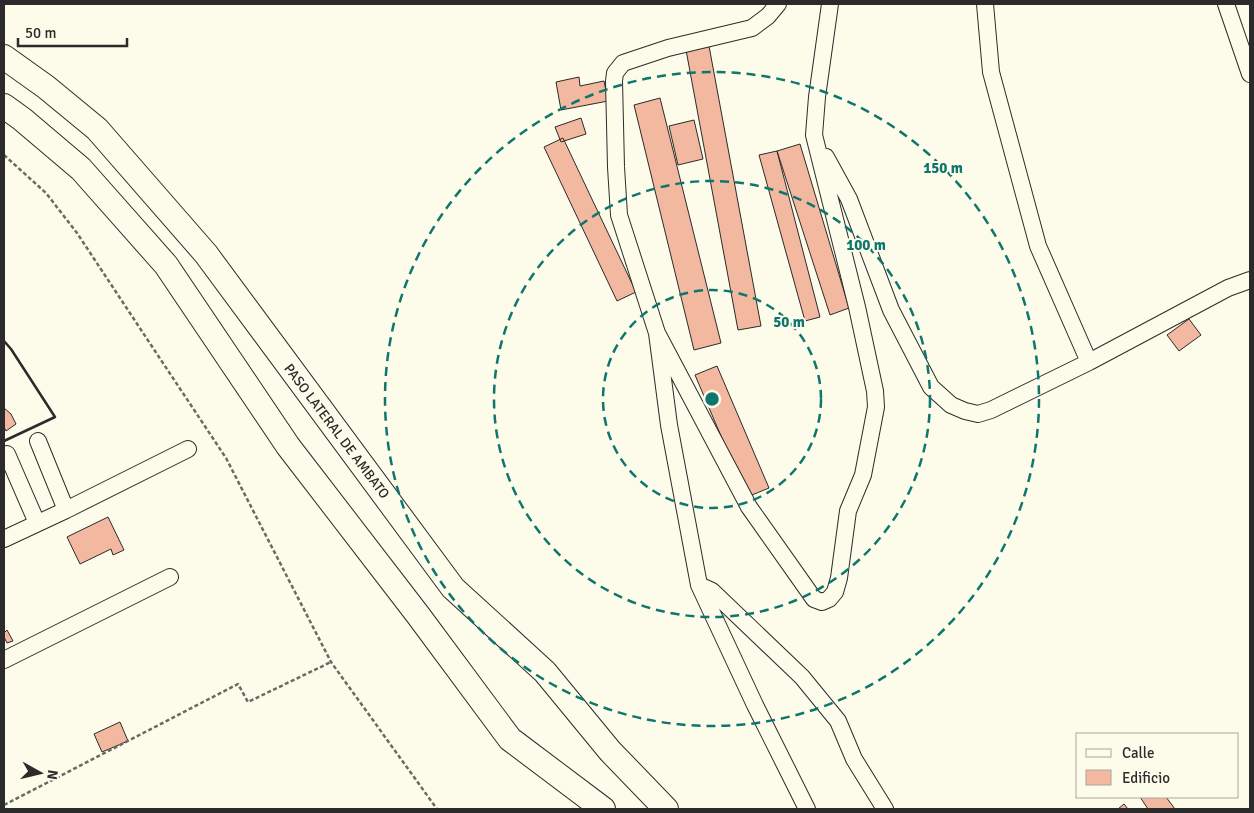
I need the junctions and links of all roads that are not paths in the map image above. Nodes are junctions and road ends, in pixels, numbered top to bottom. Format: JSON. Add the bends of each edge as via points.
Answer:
{"nodes":[{"id":1,"x":778,"y":4,"type":"edge"},
{"id":2,"x":830,"y":4,"type":"edge"},
{"id":3,"x":985,"y":4,"type":"edge"},
{"id":4,"x":1226,"y":4,"type":"edge"},
{"id":5,"x":4,"y":57,"type":"edge"},
{"id":6,"x":1250,"y":74,"type":"edge"},
{"id":7,"x":4,"y":106,"type":"edge"},
{"id":8,"x":814,"y":135,"type":"junction"},
{"id":9,"x":1250,"y":280,"type":"edge"},
{"id":10,"x":656,"y":333,"type":"junction"},
{"id":11,"x":1089,"y":362,"type":"junction"},
{"id":12,"x":38,"y":441,"type":"dead end"},
{"id":13,"x":188,"y":449,"type":"dead end"},
{"id":14,"x":7,"y":454,"type":"dead end"},
{"id":15,"x":66,"y":510,"type":"junction"},
{"id":16,"x":37,"y":523,"type":"junction"},
{"id":17,"x":4,"y":538,"type":"edge"},
{"id":18,"x":170,"y":577,"type":"dead end"},
{"id":19,"x":699,"y":585,"type":"junction"},
{"id":20,"x":4,"y":660,"type":"edge"},
{"id":21,"x":603,"y":809,"type":"edge"},
{"id":22,"x":666,"y":809,"type":"edge"},
{"id":23,"x":807,"y":809,"type":"edge"},
{"id":24,"x":885,"y":809,"type":"edge"}],
"edges":[{"from":1,"to":10,"type":"street","via":[[752,28],[668,48],[622,63],[615,72],[620,215]]},
{"from":2,"to":8,"type":"street"},
{"from":3,"to":11,"type":"street","via":[[991,72],[1038,246]]},
{"from":4,"to":6,"type":"street"},
{"from":5,"to":22,"type":"highway","name":"PASO LATERAL DE AMBATO","via":[[97,129],[206,254],[453,588],[545,672],[610,751]]},
{"from":7,"to":21,"type":"highway","via":[[81,169],[166,265],[288,446],[510,739]]},
{"from":8,"to":10,"type":"street","via":[[858,307],[876,406],[863,475],[848,512],[839,578],[829,599],[822,602],[814,599],[749,507]]},
{"from":8,"to":11,"type":"street","via":[[849,199],[891,310],[931,387],[951,405],[978,414],[991,410]]},
{"from":9,"to":11,"type":"street","via":[[1228,288]]},
{"from":10,"to":19,"type":"street","via":[[669,425]]},
{"from":12,"to":15,"type":"street"},
{"from":13,"to":15,"type":"street"},
{"from":14,"to":16,"type":"street"},
{"from":15,"to":16,"type":"street"},
{"from":16,"to":17,"type":"street"},
{"from":18,"to":20,"type":"street"},
{"from":19,"to":23,"type":"street"},
{"from":19,"to":24,"type":"street","via":[[712,591],[802,677],[838,721],[854,759]]}]}
